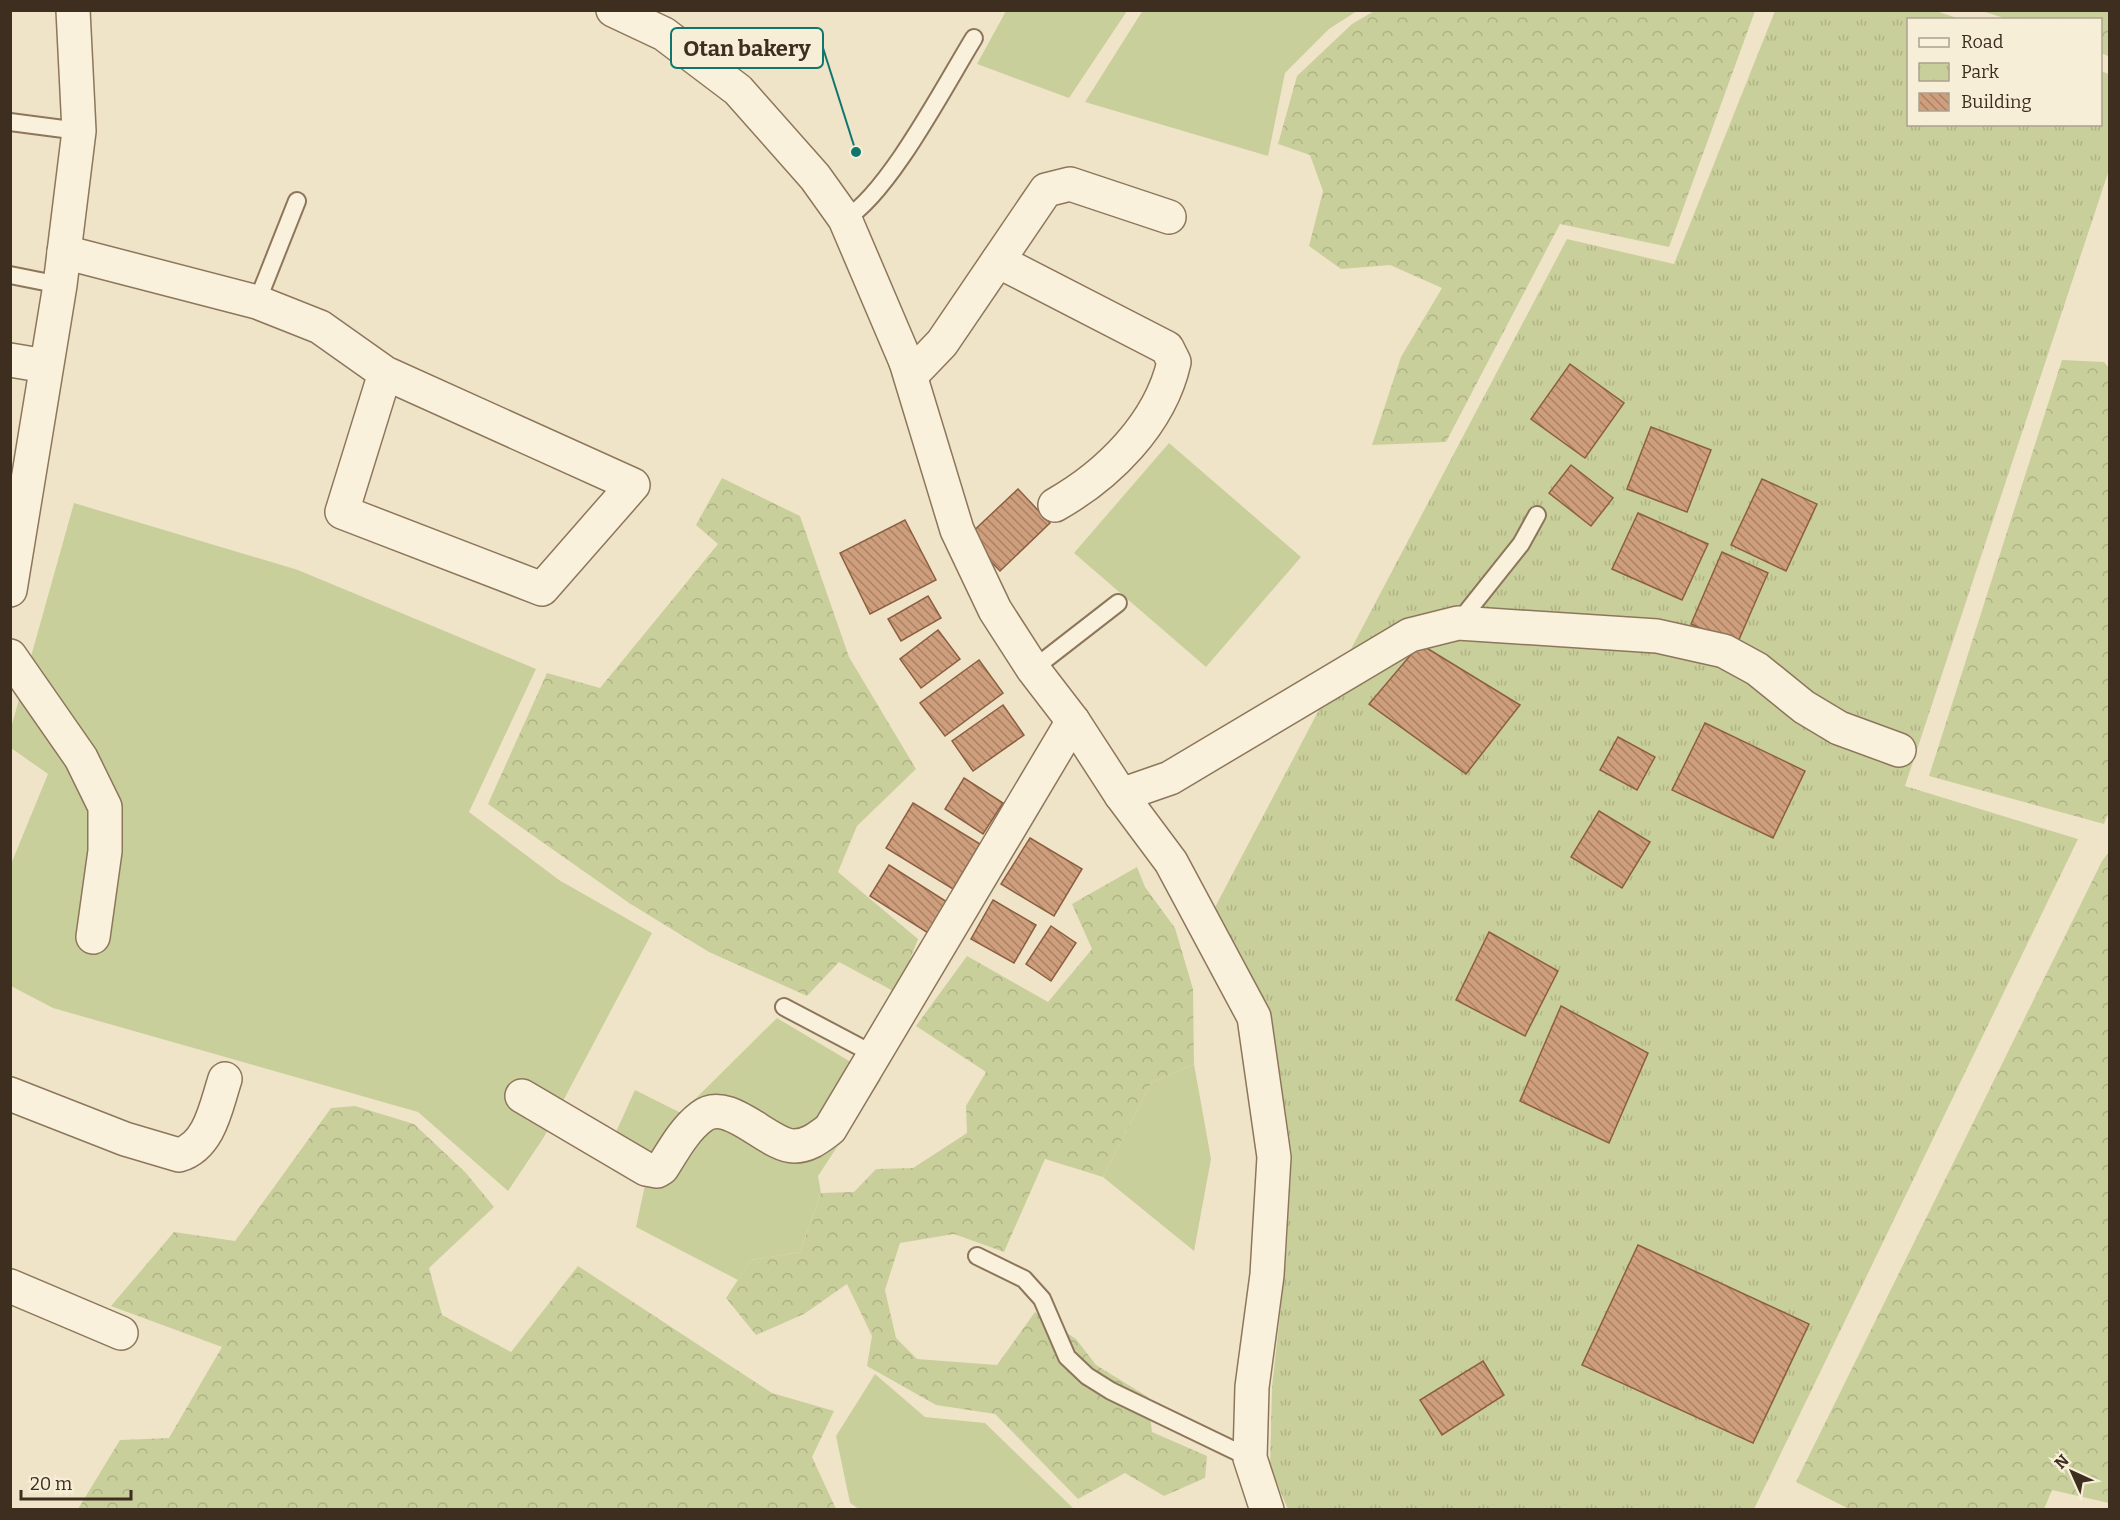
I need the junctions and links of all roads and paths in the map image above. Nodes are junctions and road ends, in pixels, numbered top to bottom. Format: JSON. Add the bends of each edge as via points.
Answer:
{"nodes":[{"id":1,"x":73,"y":10,"type":"edge"},
{"id":2,"x":613,"y":10,"type":"edge"},
{"id":3,"x":974,"y":38,"type":"dead end"},
{"id":4,"x":10,"y":122,"type":"edge"},
{"id":5,"x":79,"y":131,"type":"junction"},
{"id":6,"x":297,"y":201,"type":"dead end"},
{"id":7,"x":1168,"y":217,"type":"dead end"},
{"id":8,"x":844,"y":219,"type":"junction"},
{"id":9,"x":64,"y":252,"type":"junction"},
{"id":10,"x":998,"y":261,"type":"junction"},
{"id":11,"x":10,"y":275,"type":"edge"},
{"id":12,"x":60,"y":285,"type":"junction"},
{"id":13,"x":257,"y":302,"type":"junction"},
{"id":14,"x":10,"y":360,"type":"edge"},
{"id":15,"x":906,"y":362,"type":"junction"},
{"id":16,"x":46,"y":366,"type":"junction"},
{"id":17,"x":384,"y":373,"type":"junction"},
{"id":18,"x":1054,"y":505,"type":"dead end"},
{"id":19,"x":1537,"y":515,"type":"dead end"},
{"id":20,"x":10,"y":590,"type":"edge"},
{"id":21,"x":1118,"y":603,"type":"dead end"},
{"id":22,"x":1458,"y":623,"type":"junction"},
{"id":23,"x":10,"y":656,"type":"edge"},
{"id":24,"x":1032,"y":669,"type":"junction"},
{"id":25,"x":1073,"y":721,"type":"junction"},
{"id":26,"x":1899,"y":750,"type":"dead end"},
{"id":27,"x":1121,"y":795,"type":"junction"},
{"id":28,"x":93,"y":937,"type":"dead end"},
{"id":29,"x":784,"y":1007,"type":"dead end"},
{"id":30,"x":875,"y":1055,"type":"junction"},
{"id":31,"x":225,"y":1079,"type":"dead end"},
{"id":32,"x":10,"y":1094,"type":"edge"},
{"id":33,"x":522,"y":1096,"type":"dead end"},
{"id":34,"x":977,"y":1256,"type":"dead end"},
{"id":35,"x":10,"y":1286,"type":"edge"},
{"id":36,"x":121,"y":1333,"type":"dead end"},
{"id":37,"x":1250,"y":1458,"type":"junction"},
{"id":38,"x":1267,"y":1509,"type":"edge"}],
"edges":[{"from":1,"to":5,"type":"street"},
{"from":2,"to":8,"type":"street","via":[[664,34],[738,90],[815,177]]},
{"from":3,"to":8,"type":"lane","via":[[896,163],[859,210]]},
{"from":4,"to":5,"type":"lane"},
{"from":5,"to":9,"type":"street"},
{"from":6,"to":13,"type":"lane"},
{"from":7,"to":10,"type":"street","via":[[1070,184],[1046,190]]},
{"from":8,"to":15,"type":"street"},
{"from":9,"to":12,"type":"street"},
{"from":9,"to":13,"type":"street"},
{"from":10,"to":15,"type":"street","via":[[942,343],[918,368]]},
{"from":10,"to":18,"type":"street","via":[[1167,348],[1174,362],[1170,381],[1144,427],[1084,489]]},
{"from":11,"to":12,"type":"lane"},
{"from":12,"to":16,"type":"street"},
{"from":13,"to":17,"type":"street","via":[[320,327]]},
{"from":14,"to":16,"type":"street"},
{"from":15,"to":24,"type":"street","via":[[957,530],[995,610]]},
{"from":16,"to":20,"type":"street"},
{"from":17,"to":17,"type":"street","via":[[460,407],[633,485],[542,589],[342,512]]},
{"from":19,"to":22,"type":"lane","via":[[1521,544]]},
{"from":21,"to":24,"type":"lane"},
{"from":22,"to":26,"type":"street","via":[[1657,636],[1724,651],[1757,669],[1804,707],[1839,728]]},
{"from":22,"to":27,"type":"street","via":[[1410,634],[1170,778]]},
{"from":23,"to":28,"type":"street","via":[[81,758],[105,807],[105,851]]},
{"from":24,"to":25,"type":"street"},
{"from":25,"to":27,"type":"street"},
{"from":25,"to":30,"type":"street"},
{"from":27,"to":37,"type":"street","via":[[1171,862],[1254,1017],[1274,1157],[1267,1275],[1252,1387]]},
{"from":29,"to":30,"type":"lane"},
{"from":30,"to":33,"type":"street","via":[[830,1129],[810,1144],[791,1147],[725,1112],[703,1115],[657,1171],[646,1170]]},
{"from":31,"to":32,"type":"street","via":[[207,1131],[197,1145],[179,1155],[125,1139]]},
{"from":34,"to":37,"type":"lane","via":[[1024,1279],[1042,1299],[1067,1357],[1087,1376]]},
{"from":35,"to":36,"type":"street"},
{"from":37,"to":38,"type":"street"}]}
